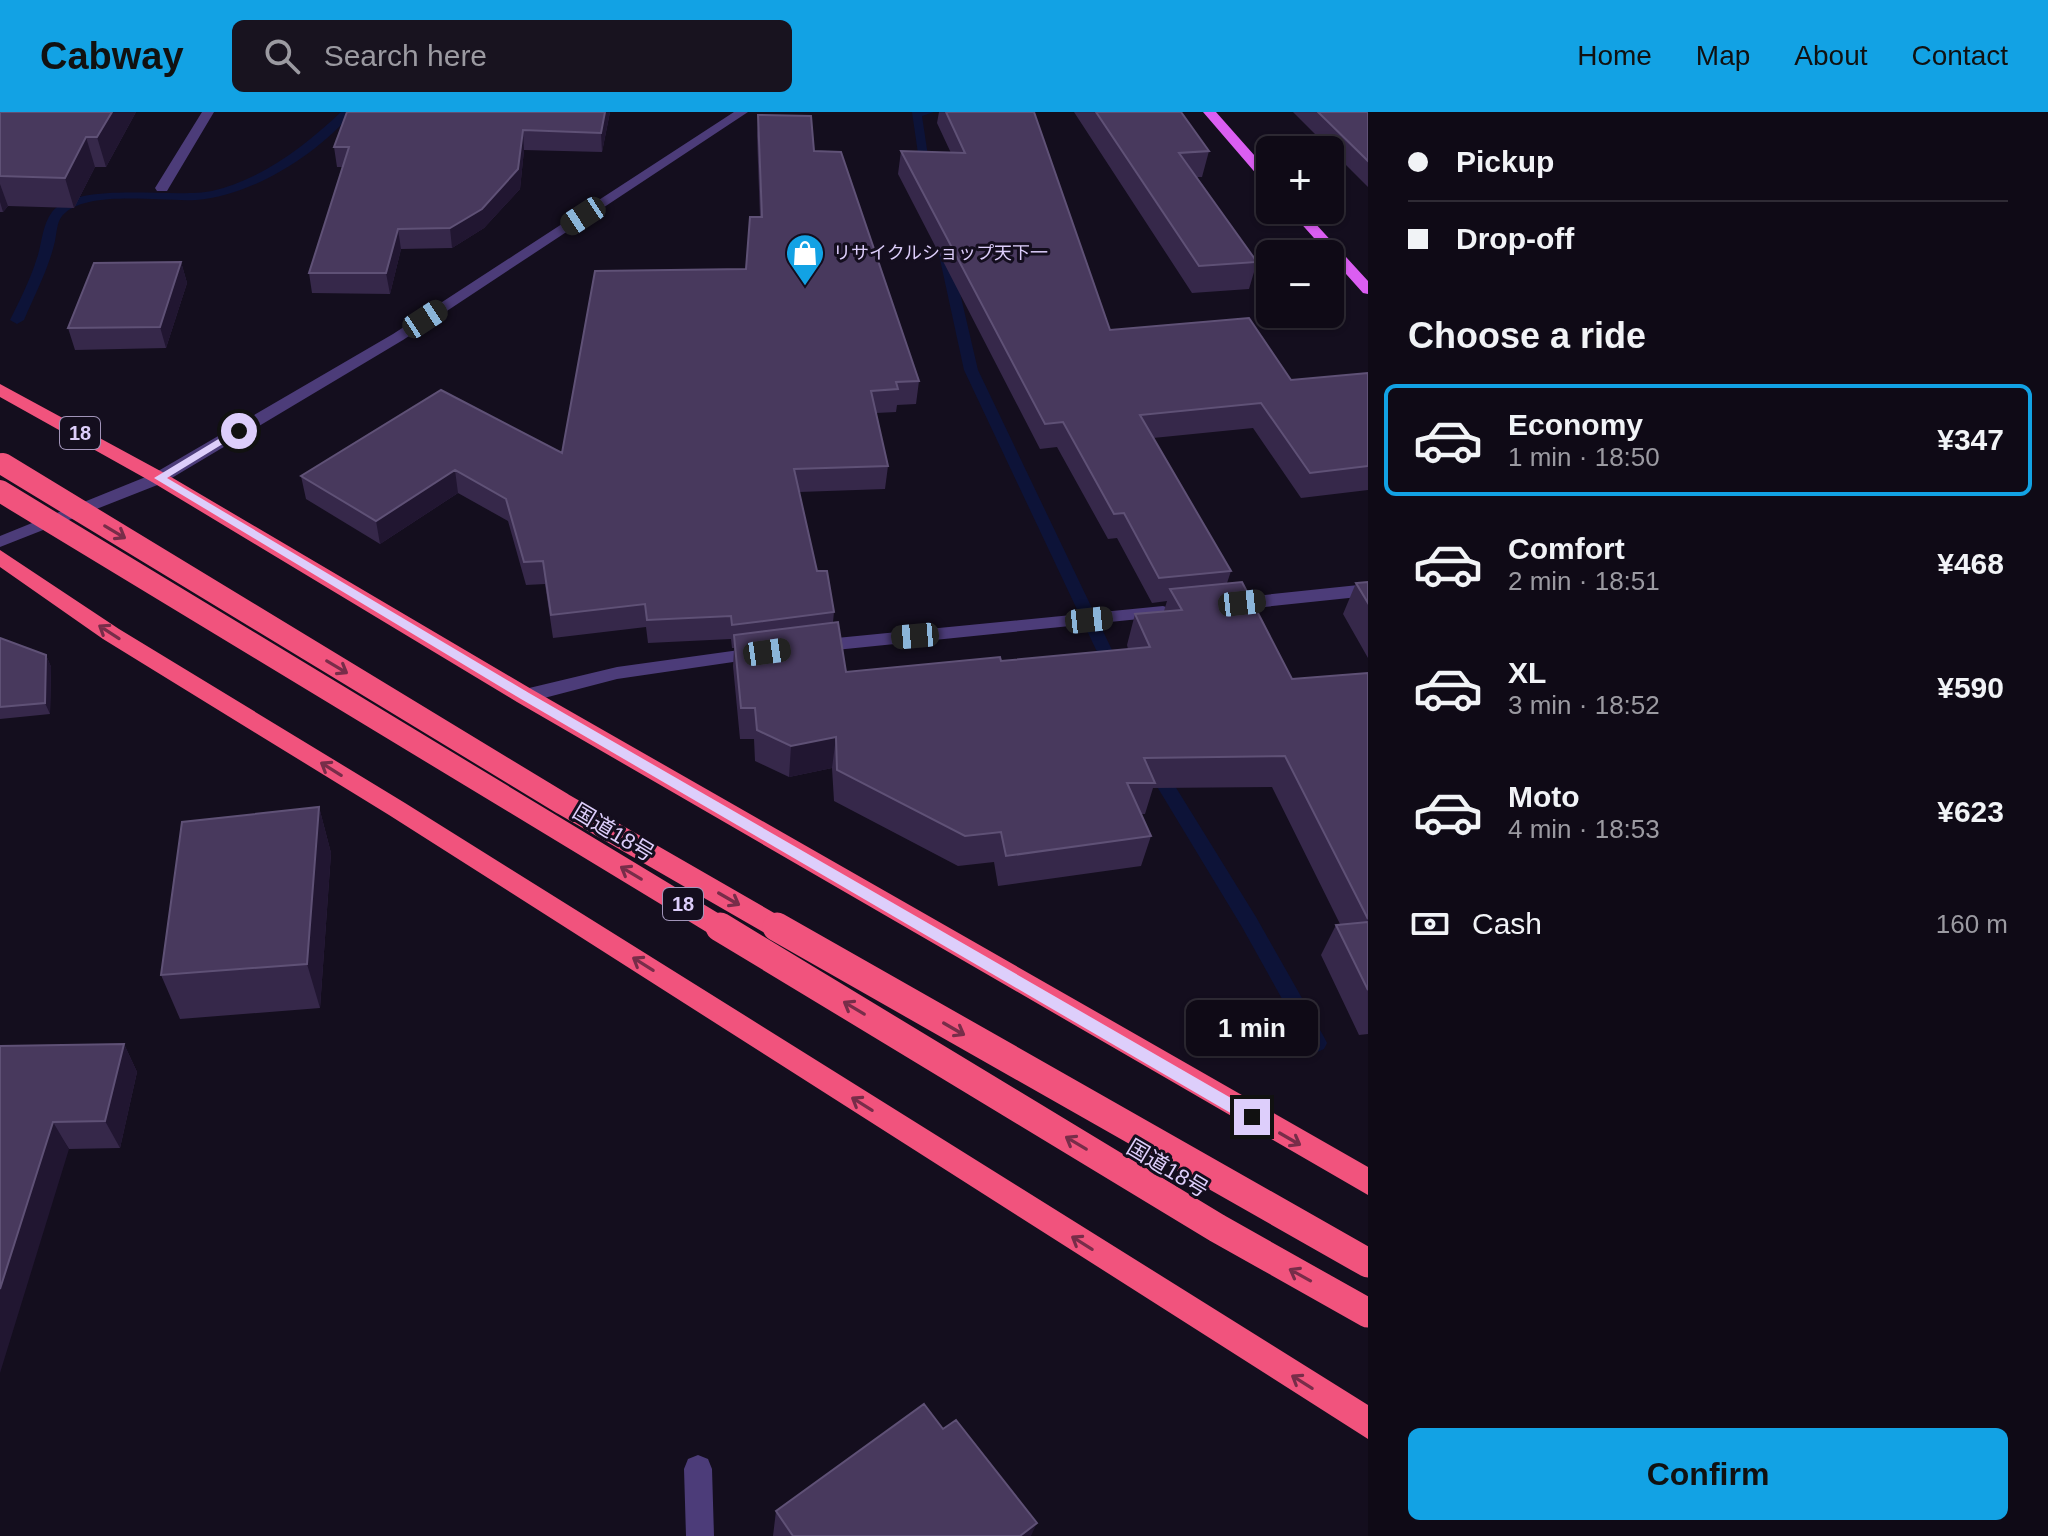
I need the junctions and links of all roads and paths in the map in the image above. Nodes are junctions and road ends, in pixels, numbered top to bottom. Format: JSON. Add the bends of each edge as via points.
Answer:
{"nodes":[{"id":1,"x":208,"y":112,"type":"edge"},
{"id":2,"x":742,"y":112,"type":"edge"},
{"id":3,"x":1209,"y":112,"type":"edge"},
{"id":4,"x":1256,"y":165,"type":"edge"},
{"id":5,"x":162,"y":188,"type":"dead end"},
{"id":6,"x":1309,"y":224,"type":"edge"},
{"id":7,"x":1368,"y":290,"type":"edge"},
{"id":8,"x":0,"y":389,"type":"edge"},
{"id":9,"x":0,"y":462,"type":"edge"},
{"id":10,"x":159,"y":478,"type":"junction"},
{"id":11,"x":0,"y":491,"type":"edge"},
{"id":12,"x":0,"y":542,"type":"edge"},
{"id":13,"x":0,"y":557,"type":"edge"},
{"id":14,"x":1368,"y":590,"type":"edge"},
{"id":15,"x":1210,"y":607,"type":"edge"},
{"id":16,"x":1179,"y":610,"type":"edge"},
{"id":17,"x":525,"y":696,"type":"junction"},
{"id":18,"x":1368,"y":1182,"type":"edge"},
{"id":19,"x":1368,"y":1263,"type":"edge"},
{"id":20,"x":1368,"y":1313,"type":"edge"},
{"id":21,"x":1368,"y":1423,"type":"edge"},
{"id":22,"x":698,"y":1469,"type":"dead end"},
{"id":23,"x":700,"y":1536,"type":"edge"}],
"edges":[{"from":1,"to":5,"type":"street"},
{"from":2,"to":10,"type":"street","via":[[398,337]]},
{"from":3,"to":4,"type":"main road"},
{"from":6,"to":7,"type":"main road"},
{"from":8,"to":10,"type":"highway","number":"18"},
{"from":9,"to":19,"type":"highway","name":"国道18号","number":"18","one_way":true,"bridge":true,"via":[[563,804]]},
{"from":10,"to":12,"type":"street"},
{"from":10,"to":17,"type":"highway","number":"18"},
{"from":20,"to":11,"type":"highway","name":"国道18号","number":"18","one_way":true,"bridge":true,"via":[[1217,1228]]},
{"from":21,"to":13,"type":"highway","one_way":true,"via":[[111,634]]},
{"from":14,"to":15,"type":"street"},
{"from":16,"to":17,"type":"street","via":[[790,649],[617,673]]},
{"from":17,"to":18,"type":"highway","number":"18","one_way":true},
{"from":22,"to":23,"type":"street"}]}
